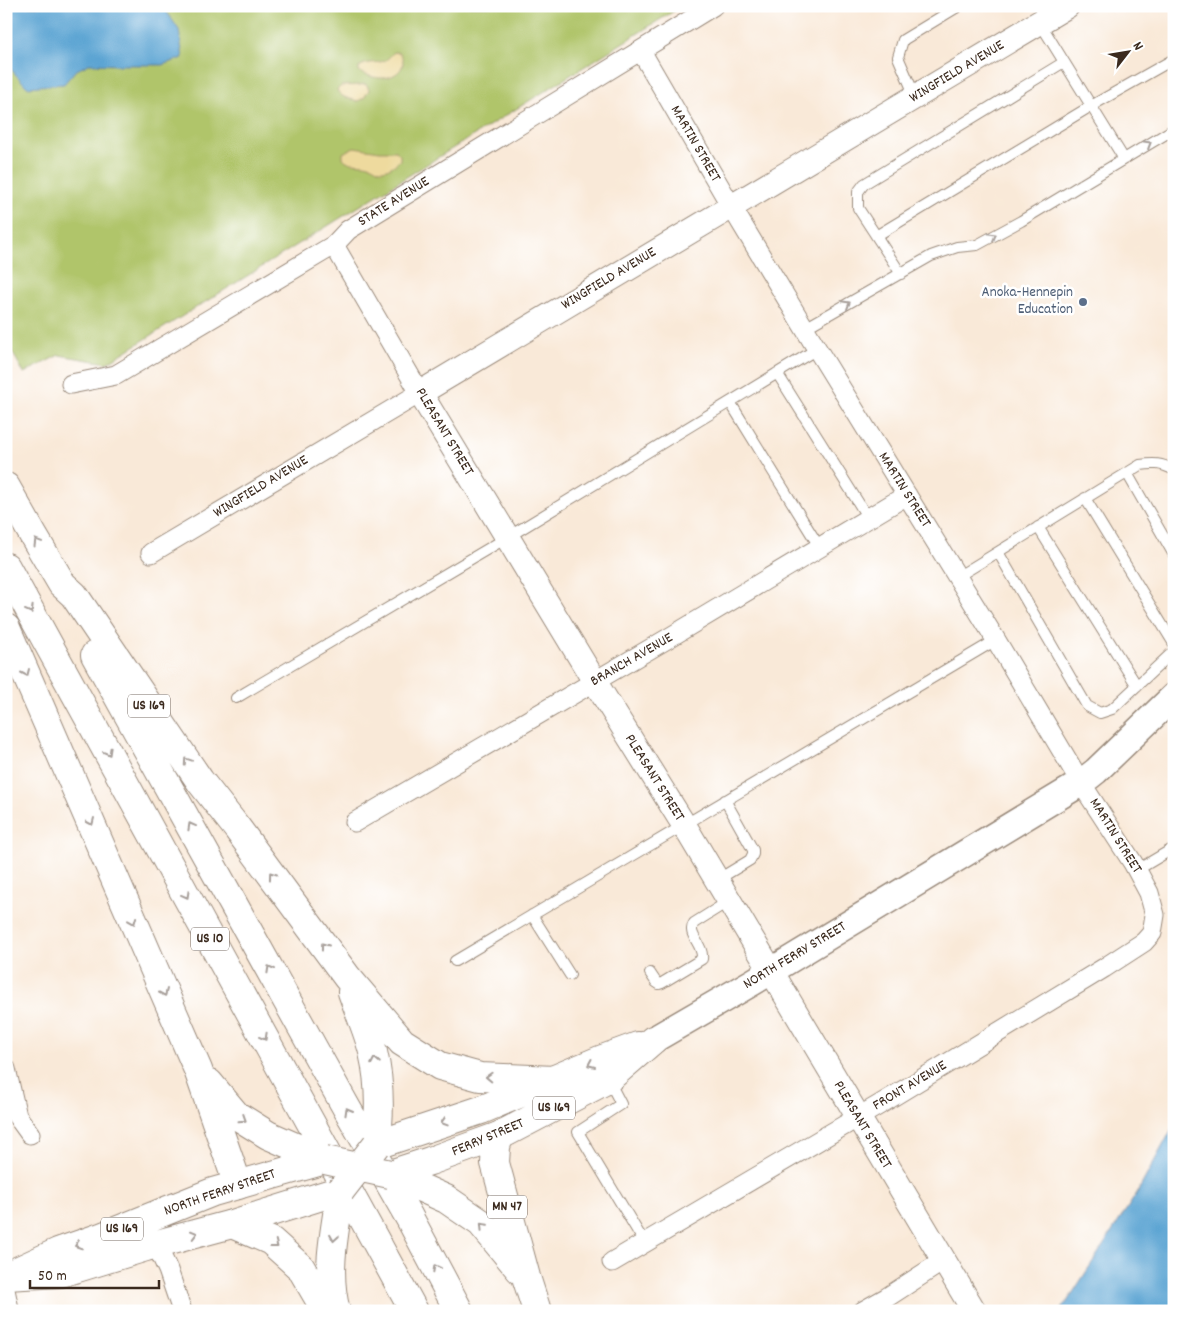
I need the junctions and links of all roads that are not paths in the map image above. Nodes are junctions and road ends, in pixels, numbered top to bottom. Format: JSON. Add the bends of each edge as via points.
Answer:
{"nodes":[{"id":1,"x":713,"y":6,"type":"edge"},
{"id":2,"x":959,"y":6,"type":"edge"},
{"id":3,"x":1067,"y":6,"type":"edge"},
{"id":4,"x":1040,"y":23,"type":"junction"},
{"id":5,"x":641,"y":51,"type":"junction"},
{"id":6,"x":1174,"y":59,"type":"edge"},
{"id":7,"x":1064,"y":62,"type":"junction"},
{"id":8,"x":915,"y":96,"type":"junction"},
{"id":9,"x":1091,"y":106,"type":"junction"},
{"id":10,"x":1174,"y":129,"type":"edge"},
{"id":11,"x":1124,"y":159,"type":"junction"},
{"id":12,"x":731,"y":206,"type":"junction"},
{"id":13,"x":876,"y":236,"type":"junction"},
{"id":14,"x":334,"y":245,"type":"junction"},
{"id":15,"x":901,"y":274,"type":"junction"},
{"id":16,"x":805,"y":328,"type":"junction"},
{"id":17,"x":817,"y":349,"type":"junction"},
{"id":18,"x":778,"y":373,"type":"junction"},
{"id":19,"x":71,"y":384,"type":"dead end"},
{"id":20,"x":420,"y":393,"type":"junction"},
{"id":21,"x":730,"y":402,"type":"junction"},
{"id":22,"x":1174,"y":470,"type":"edge"},
{"id":23,"x":1127,"y":473,"type":"junction"},
{"id":24,"x":6,"y":487,"type":"edge"},
{"id":25,"x":907,"y":495,"type":"junction"},
{"id":26,"x":1085,"y":498,"type":"junction"},
{"id":27,"x":868,"y":518,"type":"junction"},
{"id":28,"x":1038,"y":527,"type":"junction"},
{"id":29,"x":508,"y":537,"type":"junction"},
{"id":30,"x":820,"y":548,"type":"junction"},
{"id":31,"x":998,"y":552,"type":"junction"},
{"id":32,"x":151,"y":553,"type":"dead end"},
{"id":33,"x":1174,"y":555,"type":"edge"},
{"id":34,"x":6,"y":567,"type":"edge"},
{"id":35,"x":957,"y":577,"type":"junction"},
{"id":36,"x":62,"y":584,"type":"junction"},
{"id":37,"x":6,"y":628,"type":"edge"},
{"id":38,"x":996,"y":640,"type":"junction"},
{"id":39,"x":1174,"y":644,"type":"edge"},
{"id":40,"x":1174,"y":650,"type":"edge"},
{"id":41,"x":594,"y":682,"type":"junction"},
{"id":42,"x":1137,"y":686,"type":"junction"},
{"id":43,"x":1174,"y":696,"type":"edge"},
{"id":44,"x":236,"y":698,"type":"dead end"},
{"id":45,"x":1081,"y":782,"type":"junction"},
{"id":46,"x":725,"y":800,"type":"junction"},
{"id":47,"x":355,"y":822,"type":"dead end"},
{"id":48,"x":684,"y":825,"type":"junction"},
{"id":49,"x":1174,"y":848,"type":"edge"},
{"id":50,"x":1137,"y":870,"type":"junction"},
{"id":51,"x":717,"y":880,"type":"junction"},
{"id":52,"x":729,"y":901,"type":"junction"},
{"id":53,"x":532,"y":915,"type":"junction"},
{"id":54,"x":1152,"y":932,"type":"joint"},
{"id":55,"x":456,"y":961,"type":"dead end"},
{"id":56,"x":772,"y":971,"type":"junction"},
{"id":57,"x":650,"y":973,"type":"dead end"},
{"id":58,"x":570,"y":975,"type":"dead end"},
{"id":59,"x":347,"y":977,"type":"junction"},
{"id":60,"x":653,"y":1040,"type":"junction"},
{"id":61,"x":6,"y":1069,"type":"edge"},
{"id":62,"x":198,"y":1070,"type":"junction"},
{"id":63,"x":608,"y":1079,"type":"junction"},
{"id":64,"x":555,"y":1080,"type":"junction"},
{"id":65,"x":858,"y":1118,"type":"junction"},
{"id":66,"x":30,"y":1134,"type":"dead end"},
{"id":67,"x":499,"y":1136,"type":"junction"},
{"id":68,"x":376,"y":1145,"type":"junction"},
{"id":69,"x":325,"y":1160,"type":"junction"},
{"id":70,"x":359,"y":1167,"type":"junction"},
{"id":71,"x":390,"y":1174,"type":"junction"},
{"id":72,"x":238,"y":1185,"type":"junction"},
{"id":73,"x":341,"y":1190,"type":"junction"},
{"id":74,"x":232,"y":1224,"type":"junction"},
{"id":75,"x":644,"y":1242,"type":"junction"},
{"id":76,"x":156,"y":1244,"type":"junction"},
{"id":77,"x":943,"y":1261,"type":"junction"},
{"id":78,"x":612,"y":1262,"type":"dead end"},
{"id":79,"x":7,"y":1276,"type":"edge"},
{"id":80,"x":526,"y":1277,"type":"junction"},
{"id":81,"x":14,"y":1311,"type":"edge"},
{"id":82,"x":182,"y":1311,"type":"edge"},
{"id":83,"x":326,"y":1311,"type":"edge"},
{"id":84,"x":336,"y":1311,"type":"edge"},
{"id":85,"x":414,"y":1311,"type":"edge"},
{"id":86,"x":459,"y":1311,"type":"edge"},
{"id":87,"x":537,"y":1311,"type":"edge"},
{"id":88,"x":863,"y":1311,"type":"edge"},
{"id":89,"x":974,"y":1311,"type":"edge"}],
"edges":[{"from":1,"to":5,"type":"street","name":"STATE AVENUE"},
{"from":2,"to":8,"type":"lane","via":[[903,40],[898,57]]},
{"from":3,"to":4,"type":"street","name":"WINGFIELD AVENUE"},
{"from":4,"to":7,"type":"lane"},
{"from":4,"to":8,"type":"street","name":"WINGFIELD AVENUE"},
{"from":5,"to":12,"type":"street","name":"MARTIN STREET"},
{"from":5,"to":14,"type":"street","name":"STATE AVENUE","via":[[348,230]]},
{"from":6,"to":9,"type":"lane"},
{"from":7,"to":9,"type":"lane"},
{"from":7,"to":13,"type":"lane","via":[[864,184],[858,192],[858,208]]},
{"from":8,"to":12,"type":"street","name":"WINGFIELD AVENUE"},
{"from":9,"to":11,"type":"lane"},
{"from":9,"to":13,"type":"lane"},
{"from":11,"to":10,"type":"lane","one_way":true},
{"from":15,"to":11,"type":"lane","one_way":true,"via":[[932,256],[977,245]]},
{"from":12,"to":16,"type":"street","name":"MARTIN STREET"},
{"from":12,"to":20,"type":"street","name":"WINGFIELD AVENUE"},
{"from":13,"to":15,"type":"lane"},
{"from":14,"to":19,"type":"street","name":"STATE AVENUE","via":[[116,375]]},
{"from":14,"to":20,"type":"street","name":"PLEASANT STREET"},
{"from":16,"to":15,"type":"lane","one_way":true},
{"from":16,"to":17,"type":"street","name":"MARTIN STREET"},
{"from":17,"to":18,"type":"lane"},
{"from":17,"to":25,"type":"street","name":"MARTIN STREET"},
{"from":18,"to":21,"type":"lane"},
{"from":18,"to":27,"type":"lane"},
{"from":20,"to":29,"type":"street","name":"PLEASANT STREET"},
{"from":20,"to":32,"type":"street","name":"WINGFIELD AVENUE"},
{"from":21,"to":29,"type":"lane"},
{"from":21,"to":30,"type":"lane"},
{"from":22,"to":23,"type":"lane","via":[[1154,463],[1140,465]]},
{"from":23,"to":26,"type":"lane"},
{"from":23,"to":33,"type":"lane"},
{"from":36,"to":24,"type":"highway","number":"US 10","one_way":true},
{"from":25,"to":27,"type":"street","name":"BRANCH AVENUE"},
{"from":25,"to":35,"type":"street","name":"MARTIN STREET"},
{"from":26,"to":28,"type":"lane"},
{"from":26,"to":39,"type":"lane"},
{"from":27,"to":30,"type":"street","name":"BRANCH AVENUE"},
{"from":28,"to":31,"type":"lane"},
{"from":28,"to":42,"type":"lane"},
{"from":29,"to":41,"type":"street","name":"PLEASANT STREET"},
{"from":29,"to":44,"type":"lane"},
{"from":30,"to":41,"type":"street","name":"BRANCH AVENUE"},
{"from":31,"to":35,"type":"lane"},
{"from":31,"to":42,"type":"lane","via":[[1087,706],[1100,713],[1112,709]]},
{"from":34,"to":85,"type":"highway","number":"US 10","one_way":true},
{"from":35,"to":38,"type":"street","name":"MARTIN STREET"},
{"from":59,"to":36,"type":"highway","number":"US 169","one_way":true,"via":[[200,781],[74,595]]},
{"from":86,"to":36,"type":"highway","number":"US 10","one_way":true,"via":[[64,600]]},
{"from":37,"to":62,"type":"highway","one_way":true},
{"from":38,"to":45,"type":"street","name":"MARTIN STREET"},
{"from":38,"to":46,"type":"lane"},
{"from":40,"to":42,"type":"lane"},
{"from":41,"to":47,"type":"street","name":"BRANCH AVENUE"},
{"from":41,"to":48,"type":"street","name":"PLEASANT STREET"},
{"from":43,"to":45,"type":"main road","name":"NORTH FERRY STREET"},
{"from":45,"to":50,"type":"street","name":"MARTIN STREET"},
{"from":45,"to":56,"type":"main road","name":"NORTH FERRY STREET"},
{"from":46,"to":48,"type":"lane"},
{"from":46,"to":51,"type":"lane","via":[[753,854],[750,860]]},
{"from":48,"to":51,"type":"street","name":"PLEASANT STREET"},
{"from":48,"to":53,"type":"lane"},
{"from":49,"to":50,"type":"lane"},
{"from":50,"to":54,"type":"street","name":"MARTIN STREET","via":[[1149,893],[1155,915]]},
{"from":51,"to":52,"type":"street","name":"PLEASANT STREET"},
{"from":52,"to":56,"type":"street","name":"PLEASANT STREET"},
{"from":52,"to":57,"type":"lane","via":[[692,927],[702,959],[659,984]]},
{"from":53,"to":55,"type":"lane"},
{"from":53,"to":58,"type":"lane"},
{"from":54,"to":65,"type":"street","name":"FRONT AVENUE","via":[[1144,942],[1104,968]]},
{"from":56,"to":60,"type":"main road","name":"NORTH FERRY STREET"},
{"from":56,"to":65,"type":"street","name":"PLEASANT STREET"},
{"from":64,"to":59,"type":"highway","number":"US 169","one_way":true,"via":[[480,1076],[440,1066],[402,1042]]},
{"from":68,"to":59,"type":"highway","one_way":true,"via":[[378,1075]]},
{"from":60,"to":63,"type":"highway","name":"FERRY STREET","number":"US 169"},
{"from":60,"to":64,"type":"highway","name":"NORTH FERRY STREET","number":"US 169","one_way":true},
{"from":61,"to":66,"type":"street","via":[[17,1116]]},
{"from":62,"to":69,"type":"highway","one_way":true,"via":[[236,1115],[268,1135]]},
{"from":62,"to":72,"type":"highway"},
{"from":63,"to":67,"type":"highway","name":"FERRY STREET","number":"US 169"},
{"from":63,"to":75,"type":"lane","via":[[622,1104],[578,1132]]},
{"from":64,"to":68,"type":"highway","name":"NORTH FERRY STREET","number":"US 169","one_way":true,"via":[[482,1110]]},
{"from":65,"to":75,"type":"street","name":"FRONT AVENUE"},
{"from":65,"to":77,"type":"street","name":"PLEASANT STREET"},
{"from":67,"to":71,"type":"highway","name":"FERRY STREET","number":"US 169"},
{"from":67,"to":80,"type":"highway","number":"MN 47","via":[[495,1163]]},
{"from":68,"to":70,"type":"highway","bridge":true},
{"from":69,"to":70,"type":"highway","bridge":true},
{"from":69,"to":72,"type":"highway","name":"NORTH FERRY STREET","number":"US 169"},
{"from":70,"to":71,"type":"highway","bridge":true},
{"from":70,"to":73,"type":"highway","bridge":true},
{"from":80,"to":71,"type":"highway","one_way":true,"via":[[482,1223],[446,1199]]},
{"from":72,"to":79,"type":"highway","name":"NORTH FERRY STREET","number":"US 169","one_way":true,"via":[[58,1252]]},
{"from":73,"to":74,"type":"highway","number":"US 169"},
{"from":73,"to":84,"type":"highway","one_way":true,"via":[[331,1255],[332,1297]]},
{"from":76,"to":74,"type":"highway","number":"US 169","one_way":true},
{"from":74,"to":83,"type":"highway","one_way":true,"via":[[271,1241],[301,1268]]},
{"from":75,"to":78,"type":"street","name":"FRONT AVENUE"},
{"from":76,"to":79,"type":"highway","number":"US 169","via":[[61,1273]]},
{"from":76,"to":82,"type":"street"},
{"from":77,"to":88,"type":"street"},
{"from":77,"to":89,"type":"street","name":"PLEASANT STREET"},
{"from":79,"to":81,"type":"lane"},
{"from":80,"to":87,"type":"highway","number":"MN 47"}]}
